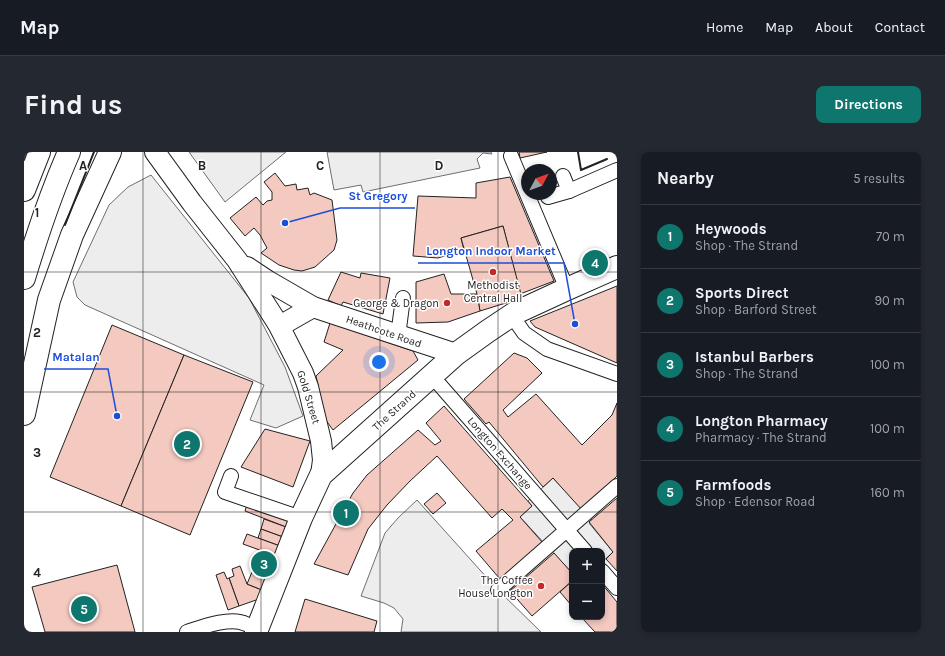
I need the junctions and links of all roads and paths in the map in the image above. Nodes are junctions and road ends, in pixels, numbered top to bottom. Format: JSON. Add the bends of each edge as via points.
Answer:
{"nodes":[{"id":1,"x":39,"y":152,"type":"edge"},
{"id":2,"x":68,"y":152,"type":"edge"},
{"id":3,"x":121,"y":152,"type":"edge"},
{"id":4,"x":153,"y":153,"type":"edge"},
{"id":5,"x":511,"y":156,"type":"dead end"},
{"id":6,"x":107,"y":159,"type":"edge"},
{"id":7,"x":617,"y":170,"type":"edge"},
{"id":8,"x":563,"y":176,"type":"dead end"},
{"id":9,"x":24,"y":190,"type":"edge"},
{"id":10,"x":569,"y":191,"type":"junction"},
{"id":11,"x":557,"y":194,"type":"edge"},
{"id":12,"x":237,"y":260,"type":"junction"},
{"id":13,"x":617,"y":267,"type":"edge"},
{"id":14,"x":24,"y":278,"type":"edge"},
{"id":15,"x":567,"y":289,"type":"junction"},
{"id":16,"x":403,"y":298,"type":"dead end"},
{"id":17,"x":313,"y":307,"type":"junction"},
{"id":18,"x":516,"y":313,"type":"junction"},
{"id":19,"x":278,"y":324,"type":"junction"},
{"id":20,"x":398,"y":336,"type":"junction"},
{"id":21,"x":456,"y":354,"type":"junction"},
{"id":22,"x":617,"y":374,"type":"edge"},
{"id":23,"x":432,"y":376,"type":"junction"},
{"id":24,"x":24,"y":414,"type":"edge"},
{"id":25,"x":321,"y":475,"type":"junction"},
{"id":26,"x":231,"y":476,"type":"dead end"},
{"id":27,"x":617,"y":486,"type":"edge"},
{"id":28,"x":301,"y":518,"type":"junction"},
{"id":29,"x":567,"y":531,"type":"junction"},
{"id":30,"x":582,"y":548,"type":"edge"},
{"id":31,"x":605,"y":574,"type":"edge"},
{"id":32,"x":617,"y":588,"type":"edge"},
{"id":33,"x":498,"y":590,"type":"dead end"},
{"id":34,"x":187,"y":632,"type":"edge"},
{"id":35,"x":256,"y":632,"type":"edge"}],
"edges":[{"from":1,"to":9,"type":"main road"},
{"from":2,"to":14,"type":"main road","via":[[37,234]]},
{"from":3,"to":6,"type":"street"},
{"from":4,"to":12,"type":"street","name":"Heathcote Road"},
{"from":5,"to":15,"type":"street"},
{"from":6,"to":24,"type":"main road","via":[[72,235],[49,300]]},
{"from":7,"to":10,"type":"street"},
{"from":8,"to":10,"type":"street"},
{"from":10,"to":11,"type":"street"},
{"from":12,"to":17,"type":"street","name":"Heathcote Road"},
{"from":12,"to":19,"type":"street","name":"Heathcote Road"},
{"from":13,"to":15,"type":"main road","name":"The Strand"},
{"from":15,"to":18,"type":"main road","name":"The Strand"},
{"from":16,"to":20,"type":"street"},
{"from":17,"to":19,"type":"street","via":[[285,323]]},
{"from":17,"to":20,"type":"street","name":"Heathcote Road"},
{"from":18,"to":21,"type":"main road","name":"The Strand"},
{"from":18,"to":22,"type":"street","via":[[517,323],[524,333],[546,349]]},
{"from":19,"to":25,"type":"street","name":"Gold Street","via":[[308,387],[321,441]]},
{"from":20,"to":21,"type":"street","name":"Heathcote Road"},
{"from":21,"to":23,"type":"main road","name":"The Strand"},
{"from":23,"to":25,"type":"main road","name":"The Strand"},
{"from":23,"to":29,"type":"street","name":"Longton Exchange"},
{"from":25,"to":28,"type":"main road","name":"The Strand"},
{"from":26,"to":28,"type":"street","via":[[225,492]]},
{"from":27,"to":29,"type":"street"},
{"from":28,"to":35,"type":"main road","name":"The Strand"},
{"from":29,"to":30,"type":"street","name":"Longton Exchange"},
{"from":29,"to":33,"type":"street"},
{"from":31,"to":32,"type":"street"},
{"from":34,"to":35,"type":"street","via":[[237,621],[247,624]]}]}
